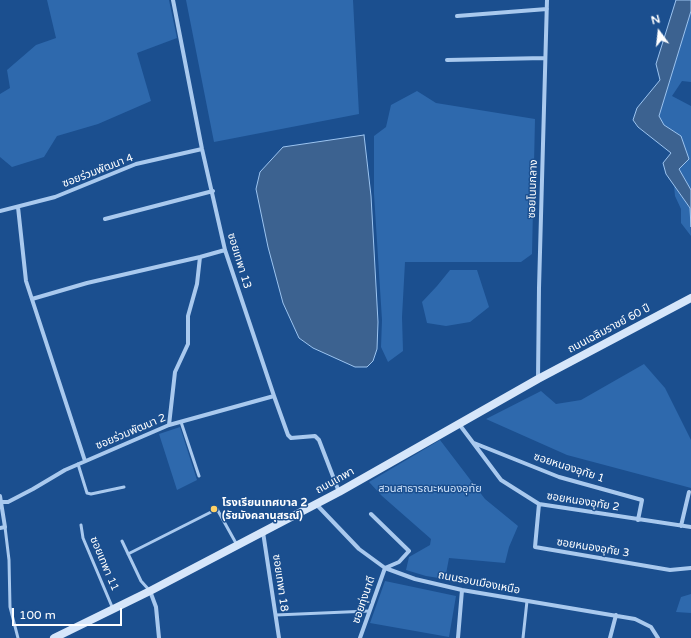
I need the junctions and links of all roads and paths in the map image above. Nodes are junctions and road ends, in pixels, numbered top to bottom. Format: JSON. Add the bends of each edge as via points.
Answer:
{"nodes":[{"id":1,"x":173,"y":0,"type":"edge"},
{"id":2,"x":547,"y":0,"type":"edge"},
{"id":3,"x":547,"y":9,"type":"junction"},
{"id":4,"x":457,"y":16,"type":"dead end"},
{"id":5,"x":545,"y":58,"type":"junction"},
{"id":6,"x":447,"y":60,"type":"dead end"},
{"id":7,"x":202,"y":149,"type":"junction"},
{"id":8,"x":213,"y":192,"type":"junction"},
{"id":9,"x":18,"y":207,"type":"junction"},
{"id":10,"x":0,"y":211,"type":"edge"},
{"id":11,"x":105,"y":219,"type":"dead end"},
{"id":12,"x":225,"y":250,"type":"junction"},
{"id":13,"x":200,"y":257,"type":"junction"},
{"id":14,"x":691,"y":298,"type":"edge"},
{"id":15,"x":32,"y":299,"type":"junction"},
{"id":16,"x":538,"y":379,"type":"junction"},
{"id":17,"x":274,"y":396,"type":"junction"},
{"id":18,"x":181,"y":422,"type":"junction"},
{"id":19,"x":459,"y":424,"type":"junction"},
{"id":20,"x":169,"y":425,"type":"junction"},
{"id":21,"x":473,"y":443,"type":"junction"},
{"id":22,"x":85,"y":461,"type":"junction"},
{"id":23,"x":78,"y":464,"type":"junction"},
{"id":24,"x":199,"y":476,"type":"dead end"},
{"id":25,"x":124,"y":487,"type":"dead end"},
{"id":26,"x":339,"y":492,"type":"junction"},
{"id":27,"x":689,"y":492,"type":"dead end"},
{"id":28,"x":0,"y":496,"type":"edge"},
{"id":29,"x":1,"y":502,"type":"junction"},
{"id":30,"x":316,"y":504,"type":"junction"},
{"id":31,"x":539,"y":504,"type":"junction"},
{"id":32,"x":371,"y":514,"type":"dead end"},
{"id":33,"x":638,"y":520,"type":"junction"},
{"id":34,"x":81,"y":525,"type":"dead end"},
{"id":35,"x":681,"y":526,"type":"junction"},
{"id":36,"x":691,"y":527,"type":"edge"},
{"id":37,"x":2,"y":528,"type":"edge"},
{"id":38,"x":263,"y":531,"type":"junction"},
{"id":39,"x":122,"y":541,"type":"dead end"},
{"id":40,"x":237,"y":545,"type":"junction"},
{"id":41,"x":128,"y":554,"type":"junction"},
{"id":42,"x":385,"y":568,"type":"junction"},
{"id":43,"x":691,"y":568,"type":"edge"},
{"id":44,"x":462,"y":590,"type":"junction"},
{"id":45,"x":150,"y":591,"type":"junction"},
{"id":46,"x":526,"y":601,"type":"junction"},
{"id":47,"x":113,"y":609,"type":"junction"},
{"id":48,"x":370,"y":611,"type":"junction"},
{"id":49,"x":276,"y":615,"type":"junction"},
{"id":50,"x":616,"y":615,"type":"junction"},
{"id":51,"x":18,"y":638,"type":"edge"},
{"id":52,"x":54,"y":638,"type":"edge"},
{"id":53,"x":159,"y":638,"type":"edge"},
{"id":54,"x":279,"y":638,"type":"edge"},
{"id":55,"x":360,"y":638,"type":"edge"},
{"id":56,"x":458,"y":638,"type":"edge"},
{"id":57,"x":524,"y":638,"type":"edge"},
{"id":58,"x":610,"y":638,"type":"edge"},
{"id":59,"x":658,"y":638,"type":"edge"}],
"edges":[{"from":1,"to":7,"type":"street","name":"ซอยเทพา 13"},
{"from":2,"to":3,"type":"street","name":"ซอยโนนกลาง"},
{"from":3,"to":4,"type":"street"},
{"from":3,"to":5,"type":"street","name":"ซอยโนนกลาง"},
{"from":5,"to":6,"type":"street"},
{"from":5,"to":16,"type":"street","name":"ซอยโนนกลาง"},
{"from":7,"to":8,"type":"street","name":"ซอยเทพา 13"},
{"from":7,"to":9,"type":"street","name":"ซอยร่วมพัฒนา 4","via":[[136,164],[55,197]]},
{"from":8,"to":11,"type":"street"},
{"from":8,"to":12,"type":"street","name":"ซอยเทพา 13"},
{"from":9,"to":10,"type":"street","name":"ซอยร่วมพัฒนา 4"},
{"from":9,"to":15,"type":"street","via":[[26,281]]},
{"from":12,"to":13,"type":"street"},
{"from":12,"to":17,"type":"street","name":"ซอยเทพา 13"},
{"from":13,"to":15,"type":"street","via":[[87,283]]},
{"from":13,"to":20,"type":"street","via":[[197,284],[188,316],[188,344],[175,372]]},
{"from":14,"to":16,"type":"street","name":"ถนนเฉลิมราชย์ 60 ปี"},
{"from":15,"to":22,"type":"street"},
{"from":16,"to":19,"type":"street","name":"ถนนเทพา"},
{"from":17,"to":18,"type":"street","name":"ซอยร่วมพัฒนา 2"},
{"from":17,"to":26,"type":"street","name":"ซอยเทพา 13","via":[[291,438],[315,436],[319,440]]},
{"from":18,"to":20,"type":"street","name":"ซอยร่วมพัฒนา 2"},
{"from":18,"to":24,"type":"lane"},
{"from":19,"to":21,"type":"street","name":"ซอยหนองอุทัย 2"},
{"from":19,"to":26,"type":"street","name":"ถนนเทพา","via":[[367,480]]},
{"from":20,"to":22,"type":"street","name":"ซอยร่วมพัฒนา 2"},
{"from":21,"to":31,"type":"street","name":"ซอยหนองอุทัย 2","via":[[501,480]]},
{"from":21,"to":33,"type":"street","name":"ซอยหนองอุทัย 1","via":[[559,477],[642,500]]},
{"from":22,"to":23,"type":"street","name":"ซอยร่วมพัฒนา 2"},
{"from":23,"to":25,"type":"lane","via":[[87,493]]},
{"from":23,"to":29,"type":"street","name":"ซอยร่วมพัฒนา 2","via":[[8,502]]},
{"from":26,"to":30,"type":"street","name":"ถนนเทพา"},
{"from":27,"to":35,"type":"street"},
{"from":28,"to":29,"type":"street"},
{"from":29,"to":37,"type":"street"},
{"from":30,"to":38,"type":"street","name":"ถนนเทพา"},
{"from":30,"to":42,"type":"street","name":"ถนนรอบเมืองเหนือ","via":[[359,549]]},
{"from":31,"to":33,"type":"street","name":"ซอยหนองอุทัย 2"},
{"from":31,"to":43,"type":"street","name":"ซอยหนองอุทัย 3","via":[[535,547],[670,570]]},
{"from":32,"to":42,"type":"street","via":[[409,550],[399,562]]},
{"from":33,"to":35,"type":"street","name":"ซอยหนองอุทัย 2"},
{"from":34,"to":47,"type":"lane","name":"ซอยเทพา 11","via":[[83,538]]},
{"from":35,"to":36,"type":"street","name":"ซอยหนองอุทัย 2"},
{"from":37,"to":51,"type":"lane","via":[[9,560],[10,607]]},
{"from":38,"to":40,"type":"street","name":"ถนนเทพา"},
{"from":38,"to":49,"type":"street","name":"ซอยเทพา 18"},
{"from":39,"to":41,"type":"lane"},
{"from":40,"to":41,"type":"lane","via":[[217,508]]},
{"from":40,"to":45,"type":"street","name":"ถนนเทพา"},
{"from":41,"to":45,"type":"lane","via":[[141,582]]},
{"from":42,"to":44,"type":"street","name":"ถนนรอบเมืองเหนือ","via":[[415,579]]},
{"from":42,"to":48,"type":"street","name":"ซอยทุ่งนาดี"},
{"from":44,"to":46,"type":"street","name":"ถนนรอบเมืองเหนือ"},
{"from":44,"to":56,"type":"street"},
{"from":45,"to":47,"type":"street","name":"ถนนเทพา"},
{"from":45,"to":53,"type":"street","via":[[156,607]]},
{"from":46,"to":50,"type":"street","name":"ถนนรอบเมืองเหนือ"},
{"from":46,"to":57,"type":"lane"},
{"from":47,"to":52,"type":"street","name":"ถนนเทพา"},
{"from":48,"to":49,"type":"lane"},
{"from":48,"to":55,"type":"street","name":"ซอยทุ่งนาดี"},
{"from":49,"to":54,"type":"street","name":"ซอยเทพา 18"},
{"from":50,"to":58,"type":"street"},
{"from":50,"to":59,"type":"street","name":"ถนนรอบเมืองเหนือ","via":[[635,619],[651,627]]}]}
